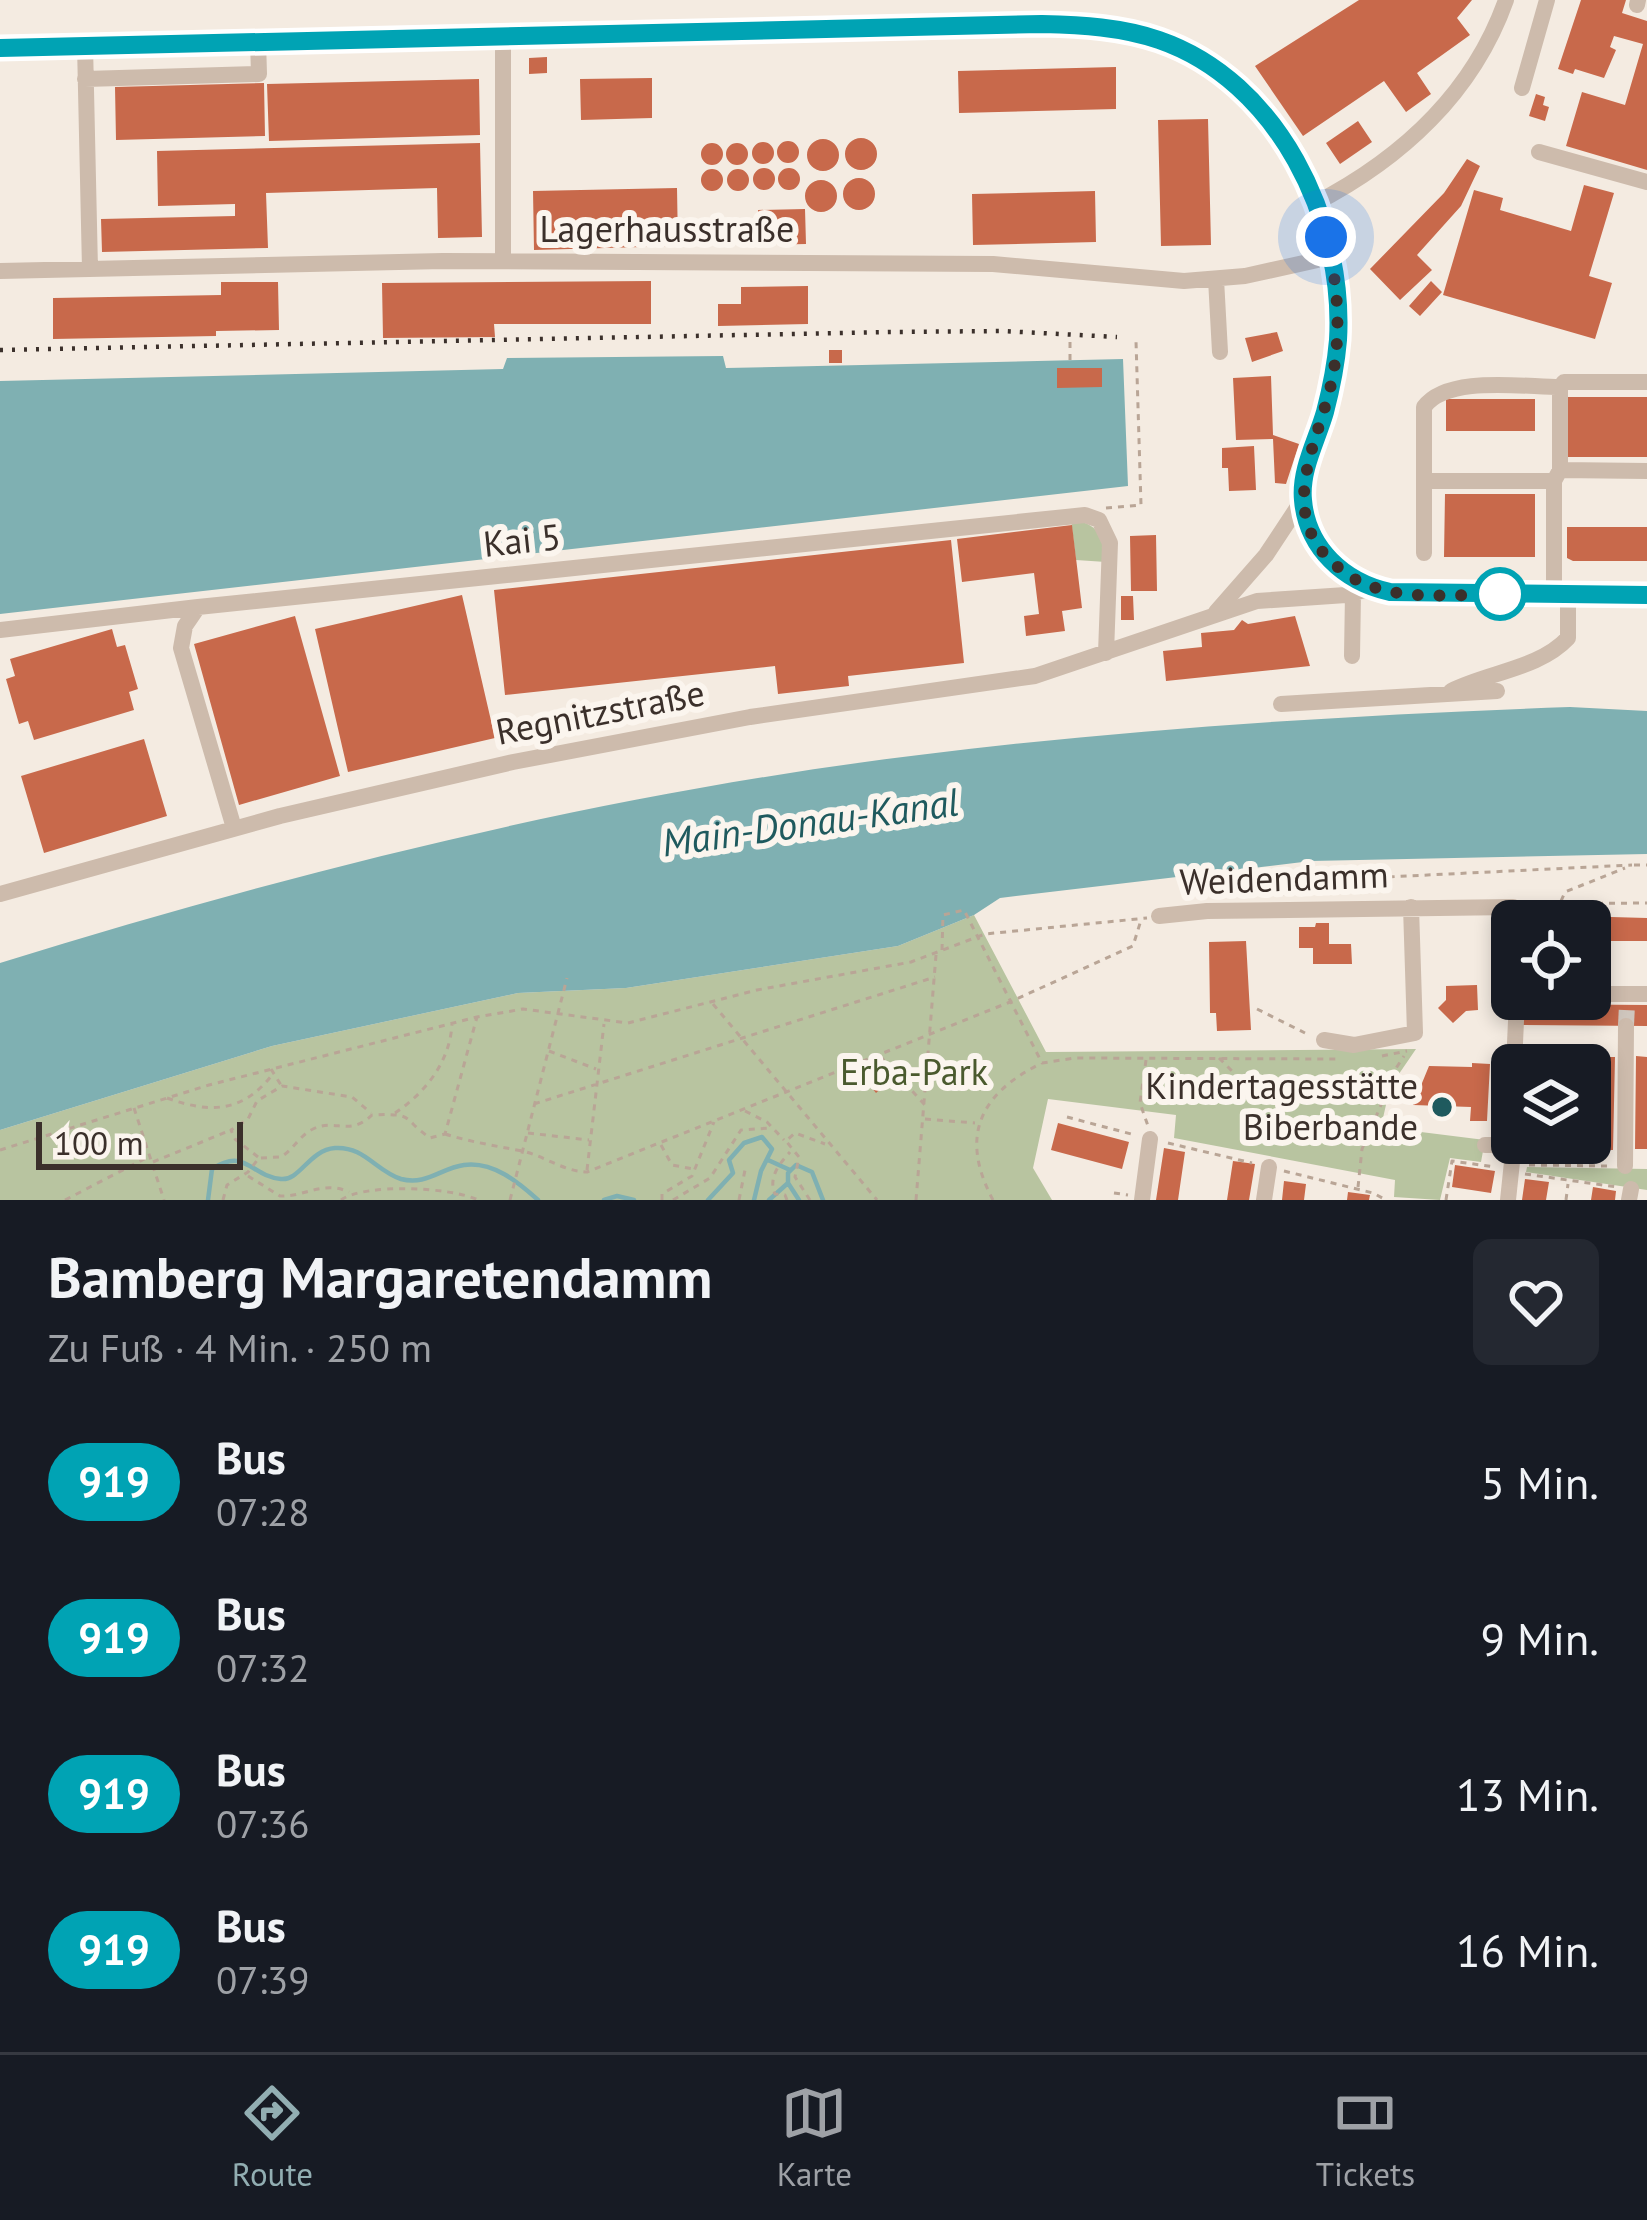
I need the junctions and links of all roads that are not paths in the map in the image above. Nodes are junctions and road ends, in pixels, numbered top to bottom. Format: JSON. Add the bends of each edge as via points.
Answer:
{"nodes":[{"id":1,"x":1506,"y":0,"type":"edge"},
{"id":2,"x":1547,"y":0,"type":"edge"},
{"id":3,"x":503,"y":36,"type":"junction"},
{"id":4,"x":258,"y":41,"type":"junction"},
{"id":5,"x":85,"y":45,"type":"junction"},
{"id":6,"x":0,"y":48,"type":"edge"},
{"id":7,"x":85,"y":79,"type":"junction"},
{"id":8,"x":1522,"y":88,"type":"dead end"},
{"id":9,"x":1539,"y":152,"type":"dead end"},
{"id":10,"x":1647,"y":182,"type":"edge"},
{"id":11,"x":1314,"y":204,"type":"junction"},
{"id":12,"x":1331,"y":257,"type":"junction"},
{"id":13,"x":503,"y":261,"type":"junction"},
{"id":14,"x":90,"y":269,"type":"junction"},
{"id":15,"x":0,"y":271,"type":"edge"},
{"id":16,"x":1216,"y":280,"type":"junction"},
{"id":17,"x":1220,"y":352,"type":"dead end"},
{"id":18,"x":1647,"y":382,"type":"edge"},
{"id":19,"x":1560,"y":387,"type":"junction"},
{"id":20,"x":1647,"y":471,"type":"edge"},
{"id":21,"x":1557,"y":476,"type":"junction"},
{"id":22,"x":1424,"y":481,"type":"junction"},
{"id":23,"x":1303,"y":500,"type":"junction"},
{"id":24,"x":1424,"y":553,"type":"dead end"},
{"id":25,"x":1372,"y":588,"type":"junction"},
{"id":26,"x":1353,"y":593,"type":"junction"},
{"id":27,"x":1561,"y":594,"type":"junction"},
{"id":28,"x":1647,"y":595,"type":"edge"},
{"id":29,"x":198,"y":607,"type":"junction"},
{"id":30,"x":1215,"y":613,"type":"junction"},
{"id":31,"x":0,"y":630,"type":"edge"},
{"id":32,"x":1106,"y":653,"type":"junction"},
{"id":33,"x":1352,"y":656,"type":"dead end"},
{"id":34,"x":1497,"y":691,"type":"dead end"},
{"id":35,"x":1440,"y":697,"type":"junction"},
{"id":36,"x":1281,"y":704,"type":"dead end"},
{"id":37,"x":234,"y":828,"type":"junction"},
{"id":38,"x":0,"y":894,"type":"edge"},
{"id":39,"x":1412,"y":907,"type":"junction"},
{"id":40,"x":1491,"y":912,"type":"edge"},
{"id":41,"x":1150,"y":917,"type":"road end"},
{"id":42,"x":1647,"y":994,"type":"edge"},
{"id":43,"x":1611,"y":997,"type":"edge"},
{"id":44,"x":1626,"y":1025,"type":"tunnel mouth"},
{"id":45,"x":1324,"y":1040,"type":"dead end"},
{"id":46,"x":1150,"y":1139,"type":"road end"},
{"id":47,"x":1485,"y":1144,"type":"dead end"},
{"id":48,"x":1491,"y":1147,"type":"edge"},
{"id":49,"x":1512,"y":1164,"type":"edge"},
{"id":50,"x":1624,"y":1166,"type":"road end"},
{"id":51,"x":1269,"y":1167,"type":"road end"},
{"id":52,"x":1142,"y":1200,"type":"edge"},
{"id":53,"x":1264,"y":1200,"type":"edge"},
{"id":54,"x":1508,"y":1200,"type":"edge"}],
"edges":[{"from":1,"to":11,"type":"street","via":[[1476,67],[1444,107],[1389,159]]},
{"from":2,"to":8,"type":"street"},
{"from":3,"to":4,"type":"street"},
{"from":3,"to":11,"type":"street","via":[[1120,29],[1187,52],[1244,91],[1282,138]]},
{"from":3,"to":13,"type":"street"},
{"from":4,"to":5,"type":"street"},
{"from":4,"to":7,"type":"street","via":[[259,74]]},
{"from":5,"to":6,"type":"street"},
{"from":5,"to":7,"type":"street"},
{"from":7,"to":14,"type":"street"},
{"from":9,"to":10,"type":"street"},
{"from":11,"to":12,"type":"street"},
{"from":12,"to":16,"type":"street","name":"Lagerhausstraße"},
{"from":12,"to":23,"type":"street","via":[[1338,340]]},
{"from":13,"to":14,"type":"street","name":"Lagerhausstraße"},
{"from":13,"to":16,"type":"street","name":"Lagerhausstraße","via":[[993,264]]},
{"from":14,"to":15,"type":"street","name":"Lagerhausstraße"},
{"from":16,"to":17,"type":"street"},
{"from":18,"to":19,"type":"street"},
{"from":19,"to":21,"type":"street"},
{"from":19,"to":22,"type":"street","via":[[1433,394],[1424,407]]},
{"from":20,"to":21,"type":"street"},
{"from":21,"to":22,"type":"street"},
{"from":21,"to":27,"type":"street"},
{"from":22,"to":24,"type":"street"},
{"from":23,"to":25,"type":"street","via":[[1320,549]]},
{"from":23,"to":30,"type":"street","name":"Regnitzstraße"},
{"from":25,"to":26,"type":"street","name":"Regnitzstraße"},
{"from":25,"to":27,"type":"street"},
{"from":26,"to":30,"type":"street","name":"Regnitzstraße"},
{"from":26,"to":33,"type":"street"},
{"from":27,"to":28,"type":"street"},
{"from":27,"to":35,"type":"street","via":[[1563,644]]},
{"from":29,"to":31,"type":"street","name":"Kai 5"},
{"from":29,"to":32,"type":"street","name":"Kai 5","via":[[1092,517],[1110,544]]},
{"from":29,"to":37,"type":"street","via":[[181,648]]},
{"from":30,"to":32,"type":"street","name":"Regnitzstraße"},
{"from":32,"to":37,"type":"street","name":"Regnitzstraße","via":[[1035,676],[572,750]]},
{"from":34,"to":35,"type":"street"},
{"from":35,"to":36,"type":"street"},
{"from":37,"to":38,"type":"street","name":"Regnitzstraße"},
{"from":39,"to":40,"type":"street","name":"Weidendamm"},
{"from":39,"to":41,"type":"street","name":"Weidendamm"},
{"from":39,"to":45,"type":"street","name":"Weidendamm","via":[[1415,1033],[1354,1045]]},
{"from":42,"to":43,"type":"street"},
{"from":44,"to":50,"type":"street"},
{"from":46,"to":52,"type":"street"},
{"from":47,"to":48,"type":"street"},
{"from":49,"to":54,"type":"street"},
{"from":51,"to":53,"type":"street"}]}
